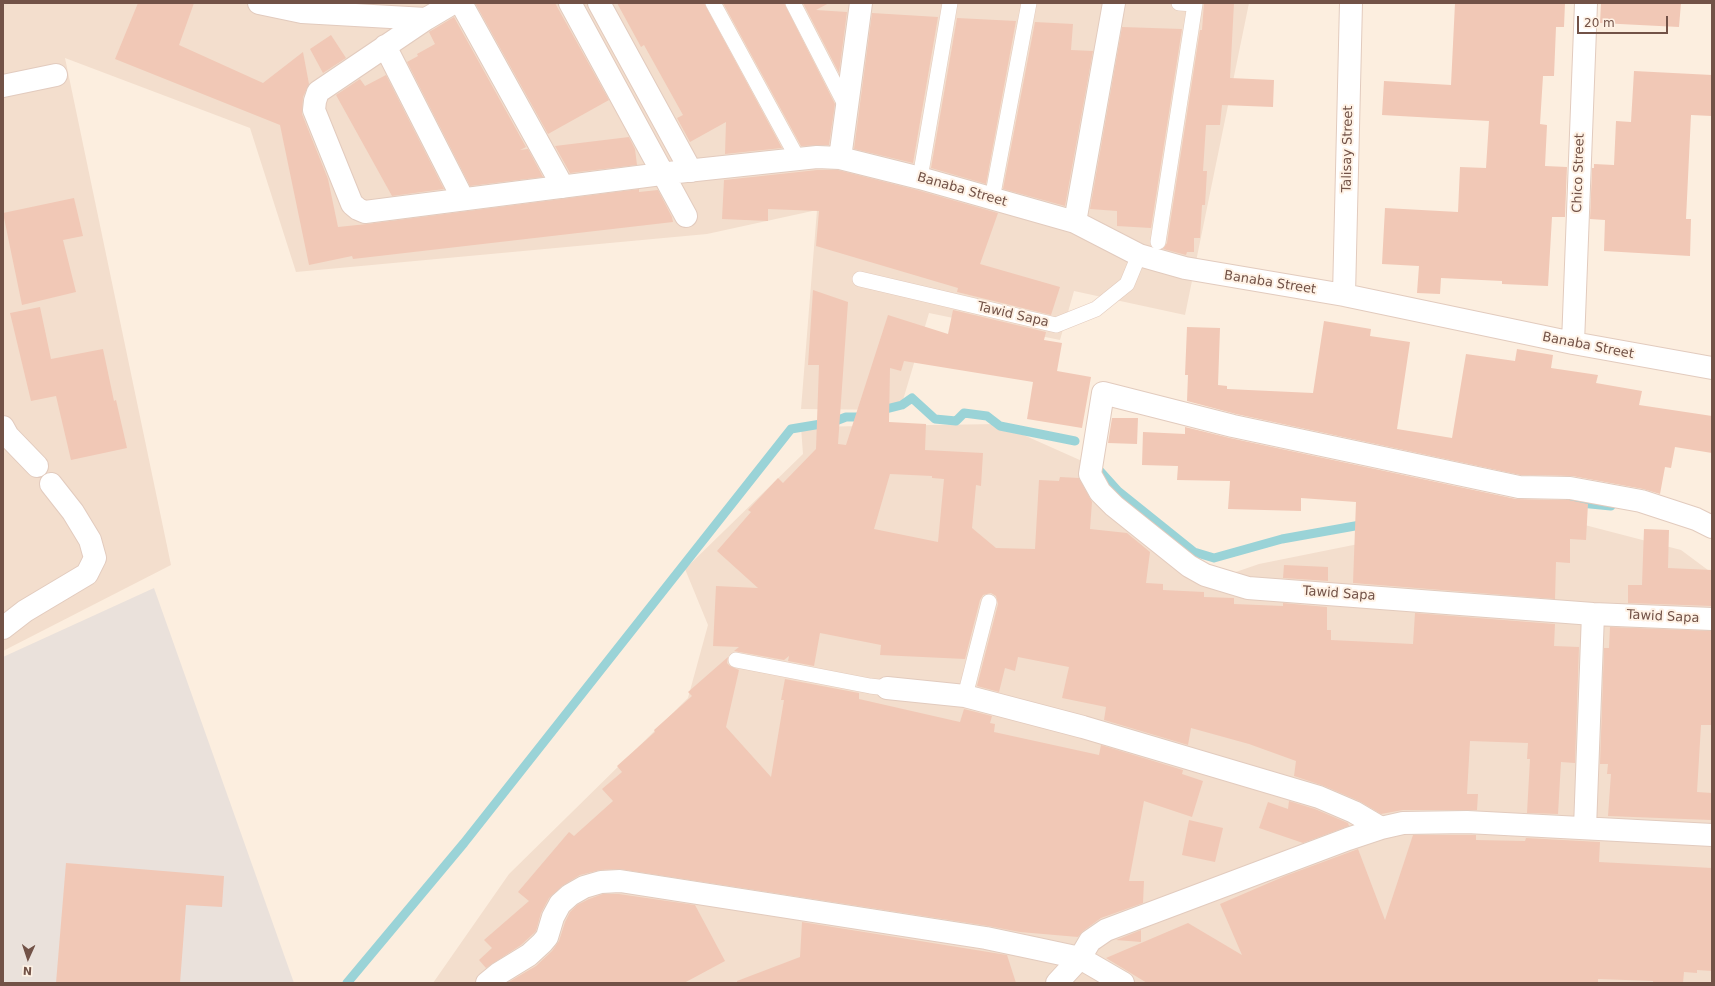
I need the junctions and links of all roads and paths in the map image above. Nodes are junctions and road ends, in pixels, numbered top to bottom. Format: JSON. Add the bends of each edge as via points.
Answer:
{"nodes":[{"id":1,"x":259,"y":3,"type":"edge"},
{"id":2,"x":453,"y":3,"type":"edge"},
{"id":3,"x":461,"y":3,"type":"edge"},
{"id":4,"x":570,"y":3,"type":"edge"},
{"id":5,"x":599,"y":3,"type":"edge"},
{"id":6,"x":713,"y":3,"type":"edge"},
{"id":7,"x":793,"y":3,"type":"edge"},
{"id":8,"x":861,"y":3,"type":"edge"},
{"id":9,"x":950,"y":3,"type":"edge"},
{"id":10,"x":1028,"y":3,"type":"edge"},
{"id":11,"x":1114,"y":3,"type":"edge"},
{"id":12,"x":1179,"y":3,"type":"edge"},
{"id":13,"x":1351,"y":3,"type":"edge"},
{"id":14,"x":1586,"y":3,"type":"edge"},
{"id":15,"x":355,"y":9,"type":"edge"},
{"id":16,"x":426,"y":18,"type":"junction"},
{"id":17,"x":384,"y":46,"type":"junction"},
{"id":18,"x":56,"y":75,"type":"dead end"},
{"id":19,"x":3,"y":86,"type":"edge"},
{"id":20,"x":847,"y":108,"type":"junction"},
{"id":21,"x":840,"y":158,"type":"junction"},
{"id":22,"x":798,"y":159,"type":"junction"},
{"id":23,"x":691,"y":171,"type":"junction"},
{"id":24,"x":663,"y":174,"type":"junction"},
{"id":25,"x":920,"y":178,"type":"junction"},
{"id":26,"x":563,"y":187,"type":"junction"},
{"id":27,"x":463,"y":199,"type":"junction"},
{"id":28,"x":992,"y":199,"type":"junction"},
{"id":29,"x":686,"y":216,"type":"dead end"},
{"id":30,"x":1075,"y":222,"type":"junction"},
{"id":31,"x":1158,"y":242,"type":"dead end"},
{"id":32,"x":1139,"y":255,"type":"junction"},
{"id":33,"x":860,"y":279,"type":"dead end"},
{"id":34,"x":1344,"y":295,"type":"junction"},
{"id":35,"x":1573,"y":343,"type":"junction"},
{"id":36,"x":1712,"y":368,"type":"edge"},
{"id":37,"x":3,"y":427,"type":"edge"},
{"id":38,"x":37,"y":466,"type":"dead end"},
{"id":39,"x":51,"y":484,"type":"dead end"},
{"id":40,"x":1712,"y":527,"type":"edge"},
{"id":41,"x":989,"y":602,"type":"dead end"},
{"id":42,"x":1593,"y":614,"type":"junction"},
{"id":43,"x":1712,"y":619,"type":"edge"},
{"id":44,"x":3,"y":628,"type":"edge"},
{"id":45,"x":736,"y":660,"type":"dead end"},
{"id":46,"x":887,"y":688,"type":"joint"},
{"id":47,"x":965,"y":696,"type":"junction"},
{"id":48,"x":1381,"y":828,"type":"junction"},
{"id":49,"x":1585,"y":828,"type":"junction"},
{"id":50,"x":1712,"y":835,"type":"edge"},
{"id":51,"x":1080,"y":958,"type":"junction"},
{"id":52,"x":487,"y":983,"type":"edge"},
{"id":53,"x":1057,"y":983,"type":"edge"},
{"id":54,"x":1123,"y":983,"type":"edge"}],
"edges":[{"from":1,"to":15,"type":"street","via":[[302,12]]},
{"from":2,"to":16,"type":"street","name":"Banaba Street"},
{"from":3,"to":26,"type":"street"},
{"from":4,"to":24,"type":"street"},
{"from":5,"to":23,"type":"street"},
{"from":6,"to":22,"type":"lane"},
{"from":7,"to":20,"type":"lane"},
{"from":8,"to":20,"type":"street"},
{"from":9,"to":25,"type":"lane"},
{"from":10,"to":28,"type":"lane"},
{"from":11,"to":30,"type":"street"},
{"from":12,"to":31,"type":"lane","via":[[1195,4]]},
{"from":13,"to":34,"type":"street","name":"Talisay Street"},
{"from":14,"to":35,"type":"street","name":"Chico Street"},
{"from":15,"to":16,"type":"street"},
{"from":16,"to":17,"type":"street","name":"Banaba Street"},
{"from":17,"to":27,"type":"street"},
{"from":17,"to":27,"type":"street","name":"Banaba Street","via":[[318,92],[315,101],[314,110],[352,204],[364,212]]},
{"from":18,"to":19,"type":"street"},
{"from":20,"to":21,"type":"street"},
{"from":21,"to":22,"type":"street","name":"Banaba Street"},
{"from":21,"to":25,"type":"street","name":"Banaba Street"},
{"from":22,"to":23,"type":"street","name":"Banaba Street"},
{"from":23,"to":24,"type":"street","name":"Banaba Street"},
{"from":24,"to":26,"type":"street","name":"Banaba Street"},
{"from":24,"to":29,"type":"street"},
{"from":25,"to":28,"type":"street","name":"Banaba Street"},
{"from":26,"to":27,"type":"street","name":"Banaba Street"},
{"from":28,"to":30,"type":"street","name":"Banaba Street"},
{"from":30,"to":32,"type":"street","name":"Banaba Street"},
{"from":32,"to":33,"type":"lane","name":"Tawid Sapa","via":[[1127,284],[1096,309],[1056,325]]},
{"from":32,"to":34,"type":"street","name":"Banaba Street","via":[[1185,268]]},
{"from":34,"to":35,"type":"street","name":"Banaba Street"},
{"from":35,"to":36,"type":"street","name":"Banaba Street"},
{"from":37,"to":38,"type":"street","via":[[8,436]]},
{"from":39,"to":44,"type":"street","via":[[73,512],[90,540],[95,558],[87,574],[25,611]]},
{"from":40,"to":42,"type":"street","name":"Tawid Sapa","via":[[1696,519],[1641,501],[1570,488],[1519,487],[1233,426],[1103,393],[1090,474],[1100,492],[1189,566],[1205,575],[1248,588]]},
{"from":41,"to":47,"type":"lane"},
{"from":42,"to":43,"type":"street","name":"Tawid Sapa"},
{"from":42,"to":49,"type":"street"},
{"from":45,"to":46,"type":"lane"},
{"from":46,"to":47,"type":"street"},
{"from":47,"to":48,"type":"street","via":[[1084,727],[1319,797],[1354,812]]},
{"from":48,"to":49,"type":"street","via":[[1403,823],[1453,822]]},
{"from":48,"to":51,"type":"street","via":[[1106,930],[1090,941]]},
{"from":49,"to":50,"type":"street"},
{"from":51,"to":52,"type":"street","via":[[986,938],[620,881],[601,882],[570,895],[560,904],[547,937],[542,943]]},
{"from":51,"to":53,"type":"street"},
{"from":51,"to":54,"type":"street"}]}
